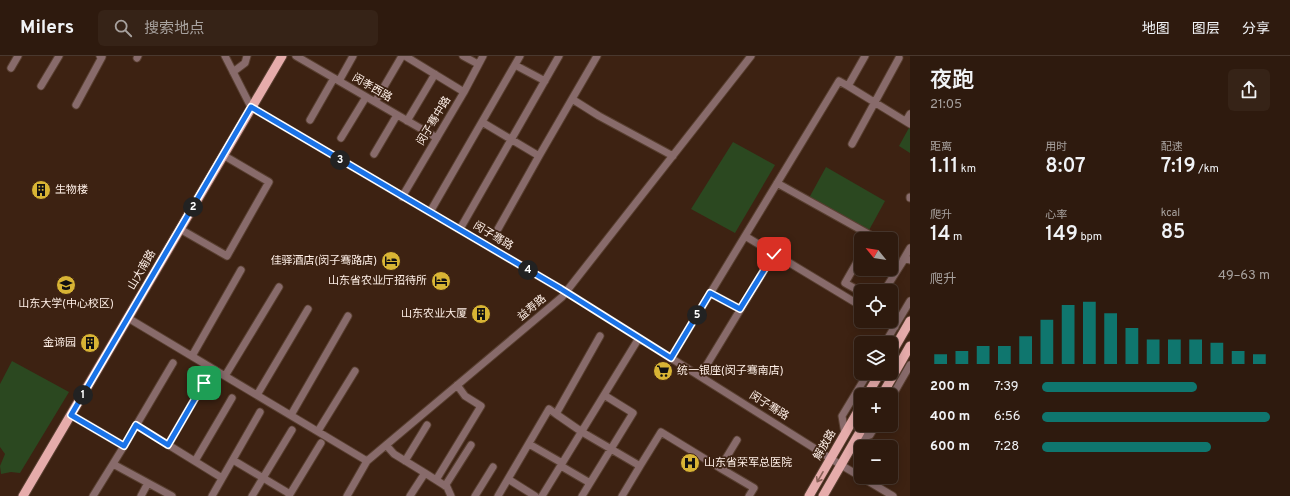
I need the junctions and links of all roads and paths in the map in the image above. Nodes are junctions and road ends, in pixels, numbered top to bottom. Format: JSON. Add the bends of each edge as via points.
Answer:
{"nodes":[{"id":1,"x":18,"y":56,"type":"edge"},
{"id":2,"x":58,"y":56,"type":"edge"},
{"id":3,"x":100,"y":56,"type":"edge"},
{"id":4,"x":225,"y":56,"type":"edge"},
{"id":5,"x":247,"y":56,"type":"edge"},
{"id":6,"x":282,"y":56,"type":"edge"},
{"id":7,"x":296,"y":56,"type":"edge"},
{"id":8,"x":353,"y":56,"type":"edge"},
{"id":9,"x":404,"y":56,"type":"edge"},
{"id":10,"x":463,"y":56,"type":"edge"},
{"id":11,"x":483,"y":56,"type":"edge"},
{"id":12,"x":520,"y":56,"type":"edge"},
{"id":13,"x":559,"y":56,"type":"edge"},
{"id":14,"x":597,"y":56,"type":"edge"},
{"id":15,"x":751,"y":56,"type":"edge"},
{"id":16,"x":865,"y":56,"type":"edge"},
{"id":17,"x":899,"y":58,"type":"dead end"},
{"id":18,"x":478,"y":64,"type":"junction"},
{"id":19,"x":515,"y":65,"type":"junction"},
{"id":20,"x":11,"y":68,"type":"dead end"},
{"id":21,"x":233,"y":72,"type":"junction"},
{"id":22,"x":435,"y":74,"type":"junction"},
{"id":23,"x":337,"y":80,"type":"junction"},
{"id":24,"x":545,"y":81,"type":"junction"},
{"id":25,"x":41,"y":86,"type":"dead end"},
{"id":26,"x":848,"y":86,"type":"junction"},
{"id":27,"x":464,"y":92,"type":"junction"},
{"id":28,"x":366,"y":97,"type":"junction"},
{"id":29,"x":572,"y":99,"type":"junction"},
{"id":30,"x":375,"y":102,"type":"junction"},
{"id":31,"x":875,"y":102,"type":"junction"},
{"id":32,"x":76,"y":106,"type":"dead end"},
{"id":33,"x":251,"y":107,"type":"junction"},
{"id":34,"x":910,"y":114,"type":"edge"},
{"id":35,"x":397,"y":115,"type":"junction"},
{"id":36,"x":310,"y":120,"type":"dead end"},
{"id":37,"x":407,"y":121,"type":"junction"},
{"id":38,"x":482,"y":122,"type":"junction"},
{"id":39,"x":908,"y":123,"type":"edge"},
{"id":40,"x":341,"y":138,"type":"dead end"},
{"id":41,"x":437,"y":138,"type":"junction"},
{"id":42,"x":511,"y":138,"type":"junction"},
{"id":43,"x":852,"y":144,"type":"dead end"},
{"id":44,"x":374,"y":154,"type":"dead end"},
{"id":45,"x":223,"y":155,"type":"junction"},
{"id":46,"x":540,"y":156,"type":"junction"},
{"id":47,"x":673,"y":156,"type":"junction"},
{"id":48,"x":777,"y":183,"type":"junction"},
{"id":49,"x":402,"y":197,"type":"junction"},
{"id":50,"x":430,"y":212,"type":"junction"},
{"id":51,"x":180,"y":229,"type":"junction"},
{"id":52,"x":460,"y":229,"type":"junction"},
{"id":53,"x":498,"y":229,"type":"dead end"},
{"id":54,"x":865,"y":232,"type":"edge"},
{"id":55,"x":745,"y":236,"type":"junction"},
{"id":56,"x":910,"y":248,"type":"edge"},
{"id":57,"x":774,"y":254,"type":"junction"},
{"id":58,"x":910,"y":260,"type":"edge"},
{"id":59,"x":902,"y":262,"type":"junction"},
{"id":60,"x":854,"y":267,"type":"edge"},
{"id":61,"x":241,"y":270,"type":"dead end"},
{"id":62,"x":888,"y":284,"type":"edge"},
{"id":63,"x":278,"y":286,"type":"dead end"},
{"id":64,"x":854,"y":288,"type":"edge"},
{"id":65,"x":566,"y":292,"type":"junction"},
{"id":66,"x":710,"y":293,"type":"junction"},
{"id":67,"x":910,"y":301,"type":"edge"},
{"id":68,"x":854,"y":302,"type":"edge"},
{"id":69,"x":308,"y":309,"type":"dead end"},
{"id":70,"x":740,"y":309,"type":"junction"},
{"id":71,"x":348,"y":316,"type":"dead end"},
{"id":72,"x":128,"y":318,"type":"junction"},
{"id":73,"x":910,"y":321,"type":"edge"},
{"id":74,"x":898,"y":322,"type":"edge"},
{"id":75,"x":600,"y":336,"type":"dead end"},
{"id":76,"x":639,"y":338,"type":"junction"},
{"id":77,"x":898,"y":342,"type":"edge"},
{"id":78,"x":910,"y":346,"type":"edge"},
{"id":79,"x":192,"y":356,"type":"junction"},
{"id":80,"x":671,"y":358,"type":"junction"},
{"id":81,"x":172,"y":363,"type":"dead end"},
{"id":82,"x":910,"y":365,"type":"edge"},
{"id":83,"x":355,"y":371,"type":"dead end"},
{"id":84,"x":225,"y":376,"type":"junction"},
{"id":85,"x":700,"y":376,"type":"junction"},
{"id":86,"x":864,"y":380,"type":"edge"},
{"id":87,"x":204,"y":383,"type":"dead end"},
{"id":88,"x":457,"y":385,"type":"junction"},
{"id":89,"x":886,"y":388,"type":"edge"},
{"id":90,"x":897,"y":388,"type":"edge"},
{"id":91,"x":257,"y":395,"type":"junction"},
{"id":92,"x":604,"y":396,"type":"junction"},
{"id":93,"x":232,"y":398,"type":"dead end"},
{"id":94,"x":260,"y":412,"type":"dead end"},
{"id":95,"x":556,"y":414,"type":"junction"},
{"id":96,"x":71,"y":415,"type":"junction"},
{"id":97,"x":291,"y":415,"type":"junction"},
{"id":98,"x":854,"y":418,"type":"edge"},
{"id":99,"x":136,"y":425,"type":"junction"},
{"id":100,"x":426,"y":425,"type":"dead end"},
{"id":101,"x":292,"y":430,"type":"dead end"},
{"id":102,"x":318,"y":432,"type":"junction"},
{"id":103,"x":582,"y":432,"type":"junction"},
{"id":104,"x":860,"y":432,"type":"edge"},
{"id":105,"x":872,"y":432,"type":"edge"},
{"id":106,"x":845,"y":434,"type":"junction"},
{"id":107,"x":737,"y":440,"type":"dead end"},
{"id":108,"x":856,"y":440,"type":"joint"},
{"id":109,"x":321,"y":443,"type":"dead end"},
{"id":110,"x":854,"y":443,"type":"edge"},
{"id":111,"x":529,"y":444,"type":"junction"},
{"id":112,"x":168,"y":445,"type":"junction"},
{"id":113,"x":386,"y":445,"type":"junction"},
{"id":114,"x":471,"y":445,"type":"dead end"},
{"id":115,"x":124,"y":446,"type":"junction"},
{"id":116,"x":610,"y":449,"type":"junction"},
{"id":117,"x":831,"y":458,"type":"junction"},
{"id":118,"x":233,"y":460,"type":"junction"},
{"id":119,"x":194,"y":461,"type":"junction"},
{"id":120,"x":367,"y":461,"type":"junction"},
{"id":121,"x":405,"y":461,"type":"junction"},
{"id":122,"x":113,"y":464,"type":"junction"},
{"id":123,"x":561,"y":464,"type":"junction"},
{"id":124,"x":842,"y":464,"type":"junction"},
{"id":125,"x":640,"y":466,"type":"junction"},
{"id":126,"x":492,"y":467,"type":"dead end"},
{"id":127,"x":720,"y":468,"type":"junction"},
{"id":128,"x":854,"y":469,"type":"edge"},
{"id":129,"x":425,"y":473,"type":"junction"},
{"id":130,"x":263,"y":477,"type":"junction"},
{"id":131,"x":222,"y":478,"type":"junction"},
{"id":132,"x":508,"y":479,"type":"junction"},
{"id":133,"x":436,"y":480,"type":"junction"},
{"id":134,"x":148,"y":483,"type":"junction"},
{"id":135,"x":590,"y":483,"type":"junction"},
{"id":136,"x":880,"y":484,"type":"edge"},
{"id":137,"x":445,"y":486,"type":"junction"},
{"id":138,"x":289,"y":495,"type":"edge"},
{"id":139,"x":23,"y":496,"type":"edge"},
{"id":140,"x":93,"y":496,"type":"edge"},
{"id":141,"x":141,"y":496,"type":"edge"},
{"id":142,"x":171,"y":496,"type":"edge"},
{"id":143,"x":212,"y":496,"type":"edge"},
{"id":144,"x":252,"y":496,"type":"edge"},
{"id":145,"x":347,"y":496,"type":"edge"},
{"id":146,"x":410,"y":496,"type":"edge"},
{"id":147,"x":451,"y":496,"type":"edge"},
{"id":148,"x":475,"y":496,"type":"edge"},
{"id":149,"x":498,"y":496,"type":"edge"},
{"id":150,"x":535,"y":496,"type":"edge"},
{"id":151,"x":542,"y":496,"type":"edge"},
{"id":152,"x":582,"y":496,"type":"edge"},
{"id":153,"x":622,"y":496,"type":"edge"},
{"id":154,"x":749,"y":496,"type":"edge"},
{"id":155,"x":809,"y":496,"type":"edge"},
{"id":156,"x":823,"y":496,"type":"edge"},
{"id":157,"x":892,"y":496,"type":"edge"},
{"id":158,"x":900,"y":496,"type":"edge"}],
"edges":[{"from":1,"to":20,"type":"street"},
{"from":2,"to":25,"type":"street"},
{"from":3,"to":32,"type":"street","via":[[102,57]]},
{"from":4,"to":21,"type":"street"},
{"from":5,"to":21,"type":"street","via":[[245,63]]},
{"from":6,"to":33,"type":"main road","name":"山大南路"},
{"from":7,"to":23,"type":"street","name":"闵孝西路"},
{"from":8,"to":23,"type":"street"},
{"from":9,"to":22,"type":"street"},
{"from":9,"to":30,"type":"street"},
{"from":10,"to":18,"type":"street"},
{"from":11,"to":18,"type":"street","name":"闵子骞中路"},
{"from":12,"to":19,"type":"street"},
{"from":13,"to":24,"type":"street"},
{"from":14,"to":29,"type":"street"},
{"from":15,"to":47,"type":"street","name":"益寿路"},
{"from":16,"to":26,"type":"street"},
{"from":17,"to":31,"type":"street"},
{"from":18,"to":27,"type":"street","name":"闵子骞中路"},
{"from":19,"to":24,"type":"street"},
{"from":19,"to":38,"type":"street"},
{"from":21,"to":33,"type":"street"},
{"from":22,"to":27,"type":"street"},
{"from":22,"to":37,"type":"street"},
{"from":23,"to":28,"type":"street","name":"闵孝西路"},
{"from":23,"to":36,"type":"street"},
{"from":24,"to":42,"type":"street"},
{"from":26,"to":31,"type":"street"},
{"from":26,"to":48,"type":"street","via":[[839,81]]},
{"from":27,"to":41,"type":"street","name":"闵子骞中路"},
{"from":28,"to":30,"type":"street","name":"闵孝西路"},
{"from":28,"to":40,"type":"street"},
{"from":29,"to":46,"type":"street"},
{"from":29,"to":47,"type":"street"},
{"from":30,"to":35,"type":"street","name":"闵孝西路"},
{"from":31,"to":39,"type":"street"},
{"from":31,"to":43,"type":"street"},
{"from":33,"to":45,"type":"main road","name":"山大南路"},
{"from":33,"to":49,"type":"street","name":"闵子骞路"},
{"from":34,"to":39,"type":"street"},
{"from":35,"to":37,"type":"street","name":"闵孝西路"},
{"from":35,"to":44,"type":"street"},
{"from":37,"to":41,"type":"street","name":"闵孝西路"},
{"from":38,"to":42,"type":"street"},
{"from":38,"to":50,"type":"street"},
{"from":41,"to":49,"type":"street","name":"闵子骞中路"},
{"from":42,"to":46,"type":"street"},
{"from":42,"to":52,"type":"street"},
{"from":45,"to":51,"type":"main road","name":"山大南路"},
{"from":45,"to":51,"type":"street","via":[[269,182],[227,256]]},
{"from":46,"to":53,"type":"street"},
{"from":47,"to":65,"type":"street","name":"益寿路"},
{"from":48,"to":54,"type":"street"},
{"from":48,"to":55,"type":"street"},
{"from":49,"to":50,"type":"street","name":"闵子骞路"},
{"from":50,"to":52,"type":"street","name":"闵子骞路"},
{"from":51,"to":72,"type":"main road","name":"山大南路"},
{"from":52,"to":65,"type":"street","name":"闵子骞路"},
{"from":55,"to":57,"type":"street"},
{"from":55,"to":66,"type":"street"},
{"from":56,"to":59,"type":"street"},
{"from":57,"to":68,"type":"street"},
{"from":57,"to":70,"type":"street"},
{"from":58,"to":59,"type":"street","via":[[905,258]]},
{"from":59,"to":62,"type":"street"},
{"from":60,"to":64,"type":"street","via":[[845,283]]},
{"from":61,"to":79,"type":"street"},
{"from":63,"to":84,"type":"street"},
{"from":65,"to":76,"type":"street","name":"闵子骞路"},
{"from":65,"to":88,"type":"street","name":"益寿路"},
{"from":66,"to":70,"type":"street"},
{"from":66,"to":80,"type":"street"},
{"from":67,"to":74,"type":"street"},
{"from":69,"to":91,"type":"street"},
{"from":70,"to":85,"type":"street"},
{"from":71,"to":97,"type":"street"},
{"from":72,"to":79,"type":"street"},
{"from":72,"to":96,"type":"main road","name":"山大南路"},
{"from":73,"to":77,"type":"main road"},
{"from":75,"to":95,"type":"street"},
{"from":76,"to":80,"type":"street","name":"闵子骞路"},
{"from":76,"to":92,"type":"street"},
{"from":78,"to":89,"type":"main road"},
{"from":79,"to":84,"type":"street"},
{"from":80,"to":85,"type":"street","name":"闵子骞路"},
{"from":81,"to":99,"type":"street"},
{"from":82,"to":90,"type":"street"},
{"from":83,"to":102,"type":"street"},
{"from":84,"to":91,"type":"street"},
{"from":85,"to":117,"type":"street","name":"闵子骞路"},
{"from":86,"to":106,"type":"street","via":[[842,416]]},
{"from":87,"to":112,"type":"street"},
{"from":88,"to":113,"type":"street","name":"益寿路"},
{"from":88,"to":133,"type":"street","via":[[465,396],[480,406]]},
{"from":91,"to":97,"type":"street"},
{"from":92,"to":103,"type":"street"},
{"from":92,"to":116,"type":"street","via":[[633,413]]},
{"from":93,"to":119,"type":"street"},
{"from":94,"to":118,"type":"street"},
{"from":95,"to":103,"type":"street"},
{"from":95,"to":111,"type":"street","via":[[549,409]]},
{"from":96,"to":115,"type":"street"},
{"from":96,"to":139,"type":"main road","name":"山大南路"},
{"from":97,"to":102,"type":"street"},
{"from":98,"to":106,"type":"main road","name":"解放路"},
{"from":99,"to":112,"type":"street"},
{"from":99,"to":115,"type":"street"},
{"from":100,"to":121,"type":"street"},
{"from":101,"to":130,"type":"street"},
{"from":102,"to":120,"type":"street"},
{"from":103,"to":116,"type":"street"},
{"from":103,"to":123,"type":"street"},
{"from":104,"to":108,"type":"main road"},
{"from":105,"to":108,"type":"street"},
{"from":106,"to":117,"type":"main road","name":"解放路"},
{"from":107,"to":127,"type":"street"},
{"from":109,"to":138,"type":"street"},
{"from":110,"to":124,"type":"main road"},
{"from":111,"to":123,"type":"street"},
{"from":111,"to":132,"type":"street"},
{"from":112,"to":119,"type":"street"},
{"from":113,"to":120,"type":"street","name":"益寿路"},
{"from":113,"to":121,"type":"street"},
{"from":114,"to":137,"type":"street"},
{"from":115,"to":122,"type":"street"},
{"from":116,"to":125,"type":"street"},
{"from":116,"to":135,"type":"street"},
{"from":117,"to":124,"type":"street","name":"闵子骞路"},
{"from":117,"to":155,"type":"main road","name":"解放路","one_way":true},
{"from":118,"to":130,"type":"street"},
{"from":118,"to":131,"type":"street"},
{"from":119,"to":131,"type":"street"},
{"from":120,"to":145,"type":"street","name":"益寿路"},
{"from":121,"to":129,"type":"street"},
{"from":122,"to":134,"type":"street"},
{"from":122,"to":140,"type":"street"},
{"from":123,"to":135,"type":"street"},
{"from":123,"to":151,"type":"street"},
{"from":124,"to":128,"type":"street"},
{"from":124,"to":156,"type":"main road"},
{"from":124,"to":157,"type":"street"},
{"from":125,"to":127,"type":"street","via":[[660,432]]},
{"from":125,"to":153,"type":"street"},
{"from":126,"to":148,"type":"street"},
{"from":127,"to":154,"type":"street","via":[[754,488]]},
{"from":129,"to":133,"type":"street"},
{"from":129,"to":146,"type":"street"},
{"from":130,"to":138,"type":"street"},
{"from":130,"to":144,"type":"street"},
{"from":131,"to":143,"type":"street"},
{"from":132,"to":149,"type":"street"},
{"from":132,"to":150,"type":"street"},
{"from":133,"to":137,"type":"street"},
{"from":134,"to":141,"type":"street"},
{"from":134,"to":142,"type":"street"},
{"from":135,"to":152,"type":"street"},
{"from":136,"to":158,"type":"street"},
{"from":137,"to":147,"type":"street"}]}
